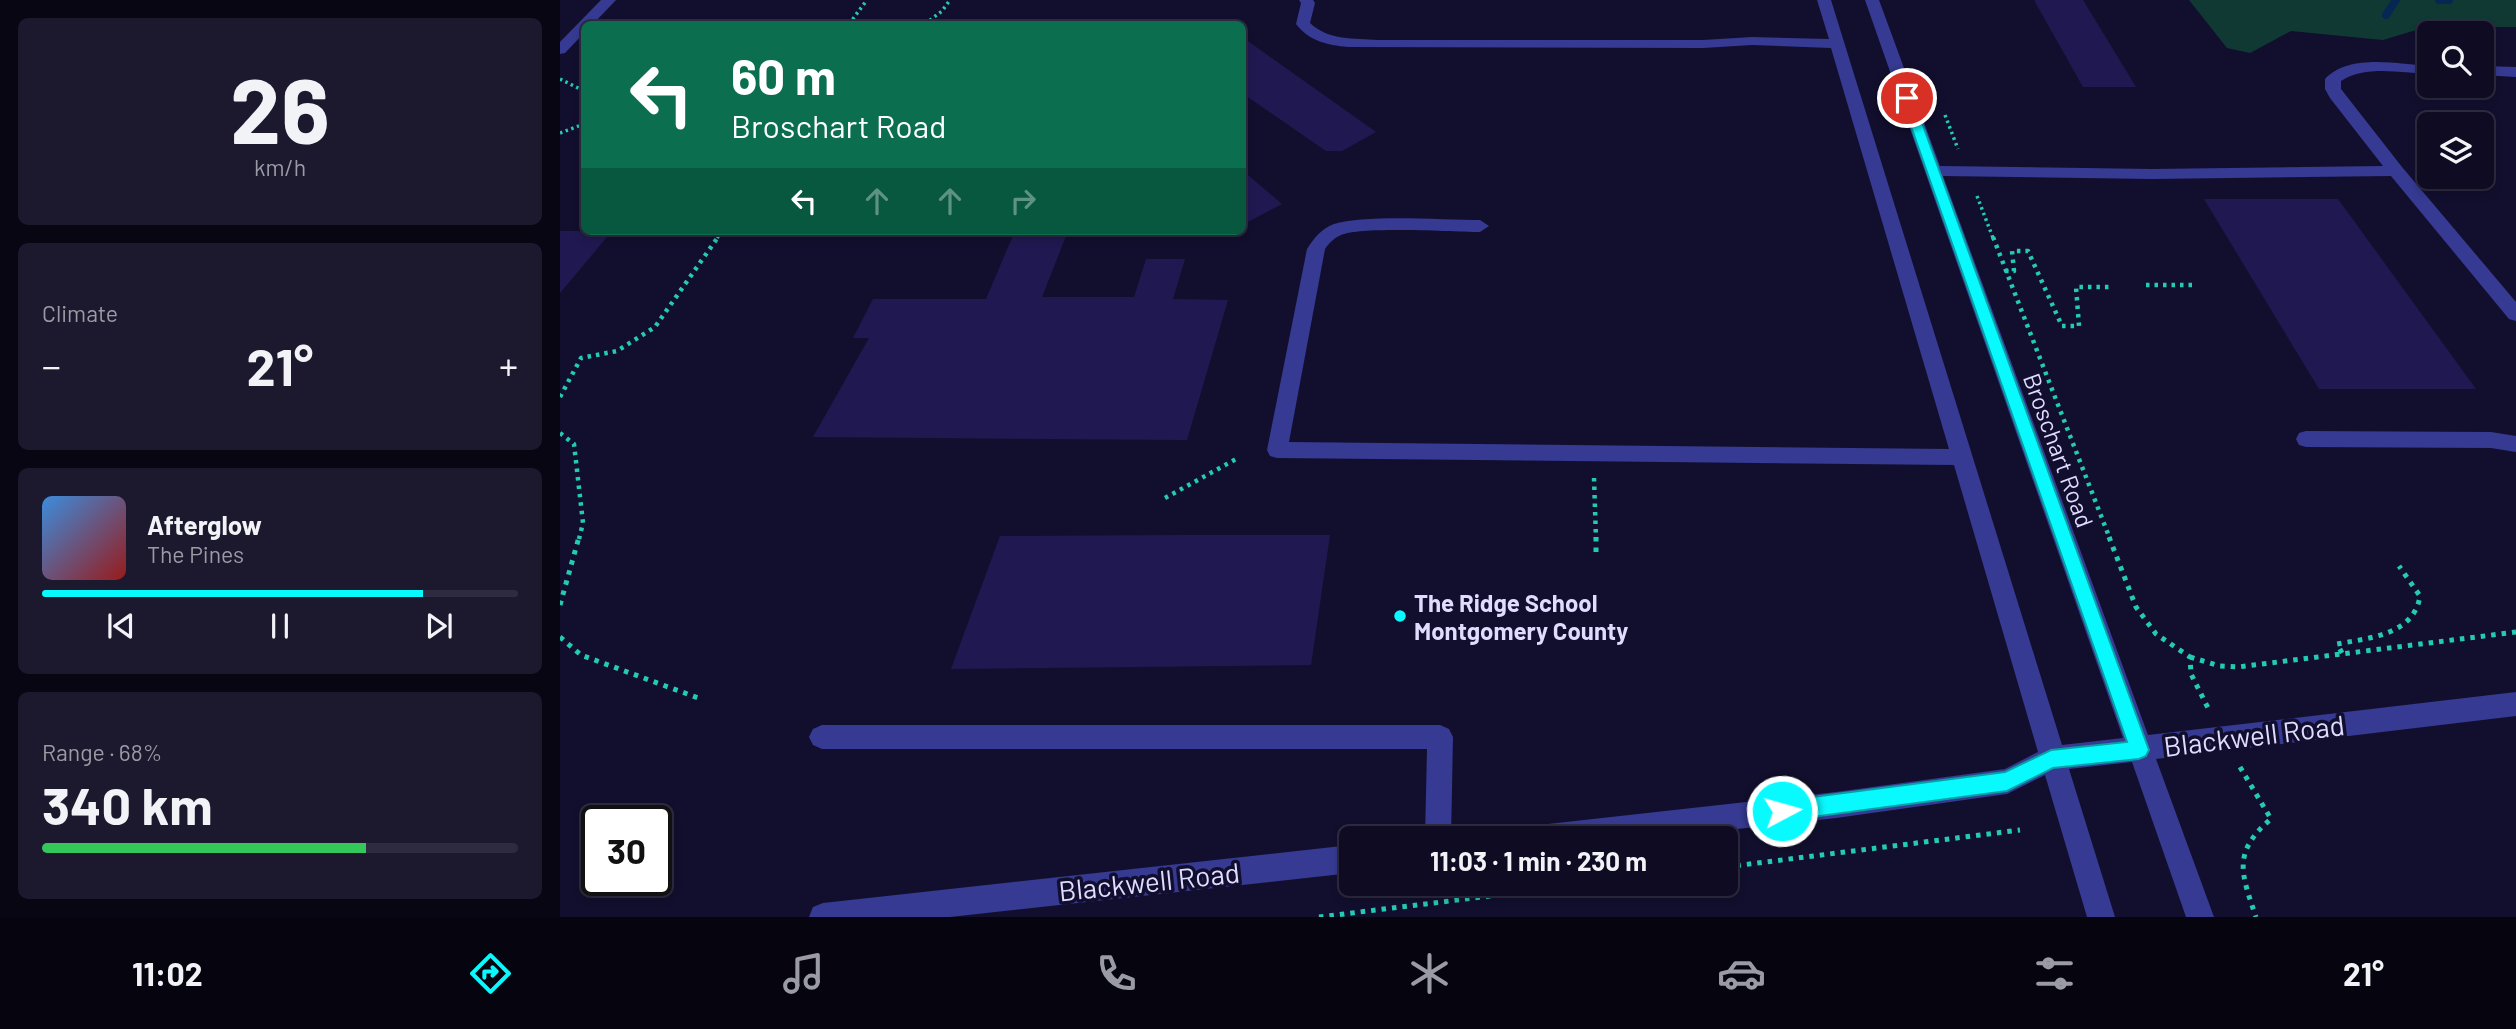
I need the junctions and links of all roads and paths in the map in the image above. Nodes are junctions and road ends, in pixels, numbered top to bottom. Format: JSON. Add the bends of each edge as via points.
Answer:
{"nodes":[{"id":1,"x":609,"y":0,"type":"edge"},
{"id":2,"x":867,"y":0,"type":"edge"},
{"id":3,"x":950,"y":0,"type":"edge"},
{"id":4,"x":1306,"y":0,"type":"edge"},
{"id":5,"x":1824,"y":0,"type":"edge"},
{"id":6,"x":1872,"y":0,"type":"edge"},
{"id":7,"x":589,"y":21,"type":"edge"},
{"id":8,"x":850,"y":21,"type":"edge"},
{"id":9,"x":929,"y":21,"type":"edge"},
{"id":10,"x":581,"y":27,"type":"edge"},
{"id":11,"x":581,"y":29,"type":"edge"},
{"id":12,"x":560,"y":30,"type":"edge"},
{"id":13,"x":1839,"y":44,"type":"junction"},
{"id":14,"x":560,"y":50,"type":"edge"},
{"id":15,"x":2417,"y":70,"type":"edge"},
{"id":16,"x":2494,"y":71,"type":"edge"},
{"id":17,"x":2516,"y":72,"type":"edge"},
{"id":18,"x":560,"y":79,"type":"edge"},
{"id":19,"x":581,"y":90,"type":"edge"},
{"id":20,"x":1944,"y":114,"type":"dead end"},
{"id":21,"x":581,"y":125,"type":"edge"},
{"id":22,"x":560,"y":133,"type":"edge"},
{"id":23,"x":1932,"y":171,"type":"junction"},
{"id":24,"x":1966,"y":171,"type":"junction"},
{"id":25,"x":2396,"y":171,"type":"junction"},
{"id":26,"x":1480,"y":226,"type":"dead end"},
{"id":27,"x":719,"y":235,"type":"edge"},
{"id":28,"x":2005,"y":271,"type":"junction"},
{"id":29,"x":2146,"y":285,"type":"dead end"},
{"id":30,"x":2196,"y":285,"type":"dead end"},
{"id":31,"x":2113,"y":287,"type":"dead end"},
{"id":32,"x":2516,"y":314,"type":"edge"},
{"id":33,"x":560,"y":397,"type":"edge"},
{"id":34,"x":560,"y":433,"type":"edge"},
{"id":35,"x":2306,"y":439,"type":"dead end"},
{"id":36,"x":2516,"y":443,"type":"edge"},
{"id":37,"x":1594,"y":453,"type":"junction"},
{"id":38,"x":1961,"y":457,"type":"junction"},
{"id":39,"x":1238,"y":458,"type":"dead end"},
{"id":40,"x":1165,"y":498,"type":"dead end"},
{"id":41,"x":1595,"y":554,"type":"dead end"},
{"id":42,"x":2399,"y":566,"type":"dead end"},
{"id":43,"x":560,"y":605,"type":"edge"},
{"id":44,"x":2516,"y":632,"type":"edge"},
{"id":45,"x":560,"y":637,"type":"edge"},
{"id":46,"x":2342,"y":653,"type":"junction"},
{"id":47,"x":2190,"y":657,"type":"junction"},
{"id":48,"x":701,"y":699,"type":"dead end"},
{"id":49,"x":2516,"y":704,"type":"edge"},
{"id":50,"x":822,"y":737,"type":"dead end"},
{"id":51,"x":2223,"y":738,"type":"junction"},
{"id":52,"x":2139,"y":750,"type":"junction"},
{"id":53,"x":2051,"y":759,"type":"junction"},
{"id":54,"x":1438,"y":826,"type":"edge"},
{"id":55,"x":1647,"y":826,"type":"edge"},
{"id":56,"x":2020,"y":831,"type":"dead end"},
{"id":57,"x":1339,"y":860,"type":"edge"},
{"id":58,"x":1738,"y":866,"type":"edge"},
{"id":59,"x":1490,"y":896,"type":"edge"},
{"id":60,"x":823,"y":917,"type":"edge"},
{"id":61,"x":1319,"y":917,"type":"edge"},
{"id":62,"x":2101,"y":917,"type":"edge"},
{"id":63,"x":2200,"y":917,"type":"edge"},
{"id":64,"x":2256,"y":917,"type":"edge"}],
"edges":[{"from":1,"to":7,"type":"street"},
{"from":2,"to":8,"type":"path"},
{"from":3,"to":9,"type":"path"},
{"from":4,"to":13,"type":"street","via":[[1303,24],[1325,40],[1703,44],[1724,49]]},
{"from":5,"to":13,"type":"street"},
{"from":6,"to":23,"type":"street","name":"Broschart Road"},
{"from":10,"to":12,"type":"street"},
{"from":11,"to":14,"type":"street"},
{"from":13,"to":38,"type":"street"},
{"from":15,"to":25,"type":"street","via":[[2356,69],[2333,79],[2338,98]]},
{"from":16,"to":17,"type":"street"},
{"from":18,"to":19,"type":"path"},
{"from":20,"to":24,"type":"path"},
{"from":21,"to":22,"type":"path"},
{"from":23,"to":24,"type":"street"},
{"from":23,"to":52,"type":"street","name":"Broschart Road"},
{"from":24,"to":25,"type":"street"},
{"from":24,"to":28,"type":"path"},
{"from":25,"to":32,"type":"street"},
{"from":26,"to":37,"type":"street","via":[[1362,226],[1338,229],[1323,238],[1316,249],[1277,450]]},
{"from":27,"to":33,"type":"path","via":[[654,327],[617,351],[581,358]]},
{"from":28,"to":31,"type":"path","via":[[2014,271],[2012,251],[2028,251],[2062,326],[2079,326],[2076,286]]},
{"from":28,"to":47,"type":"path","via":[[2136,607],[2156,634]]},
{"from":29,"to":30,"type":"path"},
{"from":34,"to":43,"type":"path","via":[[573,444],[583,523]]},
{"from":35,"to":36,"type":"street"},
{"from":37,"to":38,"type":"street"},
{"from":37,"to":41,"type":"path"},
{"from":38,"to":53,"type":"street"},
{"from":39,"to":40,"type":"path"},
{"from":42,"to":46,"type":"path","via":[[2420,596],[2417,613],[2399,628],[2337,644]]},
{"from":44,"to":46,"type":"path"},
{"from":45,"to":48,"type":"path","via":[[581,655]]},
{"from":46,"to":47,"type":"path","via":[[2238,667]]},
{"from":47,"to":51,"type":"path","via":[[2191,674]]},
{"from":49,"to":51,"type":"street","name":"Blackwell Road"},
{"from":50,"to":54,"type":"street","via":[[1440,737]]},
{"from":51,"to":52,"type":"street","name":"Blackwell Road"},
{"from":51,"to":64,"type":"path","via":[[2271,819],[2245,844],[2240,861]]},
{"from":52,"to":53,"type":"street","name":"Blackwell Road"},
{"from":52,"to":63,"type":"street","name":"Broschart Road"},
{"from":53,"to":55,"type":"street","name":"Blackwell Road","via":[[2007,782]]},
{"from":53,"to":62,"type":"street"},
{"from":56,"to":58,"type":"path"},
{"from":57,"to":60,"type":"street","name":"Blackwell Road"},
{"from":59,"to":61,"type":"path"}]}
